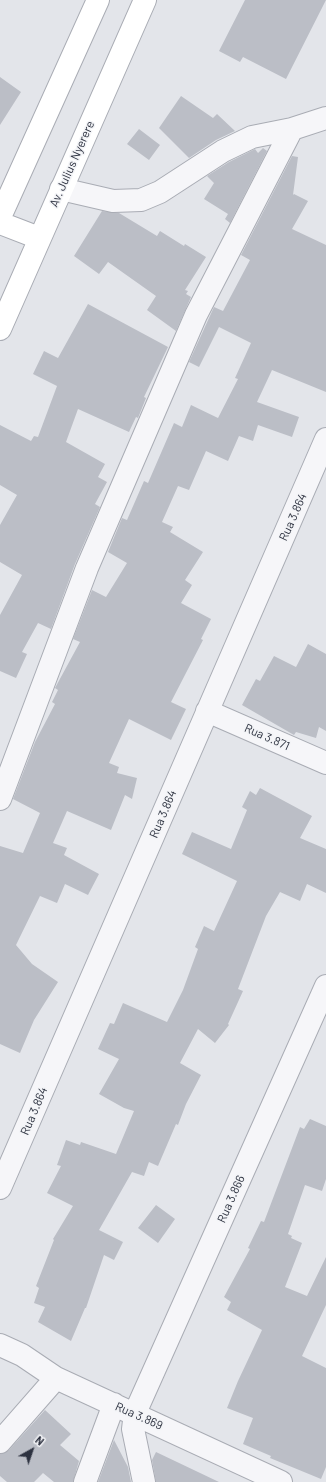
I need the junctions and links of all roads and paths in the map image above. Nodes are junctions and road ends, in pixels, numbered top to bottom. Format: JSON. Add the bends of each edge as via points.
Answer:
{"nodes":[{"id":1,"x":98,"y":0,"type":"edge"},
{"id":2,"x":144,"y":0,"type":"edge"},
{"id":3,"x":326,"y":118,"type":"edge"},
{"id":4,"x":292,"y":129,"type":"junction"},
{"id":5,"x":61,"y":189,"type":"junction"},
{"id":6,"x":0,"y":217,"type":"edge"},
{"id":7,"x":0,"y":223,"type":"edge"},
{"id":8,"x":39,"y":238,"type":"junction"},
{"id":9,"x":0,"y":329,"type":"edge"},
{"id":10,"x":326,"y":439,"type":"edge"},
{"id":11,"x":207,"y":711,"type":"junction"},
{"id":12,"x":326,"y":763,"type":"edge"},
{"id":13,"x":0,"y":799,"type":"edge"},
{"id":14,"x":326,"y":986,"type":"edge"},
{"id":15,"x":0,"y":1188,"type":"edge"},
{"id":16,"x":0,"y":1345,"type":"edge"},
{"id":17,"x":56,"y":1378,"type":"junction"},
{"id":18,"x":114,"y":1404,"type":"junction"},
{"id":19,"x":135,"y":1413,"type":"junction"},
{"id":20,"x":0,"y":1442,"type":"edge"},
{"id":21,"x":85,"y":1482,"type":"edge"},
{"id":22,"x":144,"y":1482,"type":"edge"},
{"id":23,"x":281,"y":1482,"type":"edge"}],
"edges":[{"from":1,"to":6,"type":"main road"},
{"from":2,"to":5,"type":"main road","name":"Av. Julius Nyerere"},
{"from":3,"to":4,"type":"street"},
{"from":4,"to":5,"type":"street","via":[[252,136],[223,151],[160,192],[141,200],[113,201]]},
{"from":4,"to":13,"type":"street","via":[[196,314],[87,568]]},
{"from":5,"to":8,"type":"main road","name":"Av. Julius Nyerere"},
{"from":7,"to":8,"type":"main road"},
{"from":8,"to":9,"type":"main road","name":"Av. Julius Nyerere"},
{"from":10,"to":11,"type":"street","name":"Rua 3.864"},
{"from":11,"to":12,"type":"street","name":"Rua 3.871"},
{"from":11,"to":15,"type":"street","name":"Rua 3.864"},
{"from":14,"to":19,"type":"street","name":"Rua 3.866"},
{"from":16,"to":17,"type":"street","name":"Rua 3.869","via":[[22,1355]]},
{"from":17,"to":18,"type":"street","name":"Rua 3.869"},
{"from":17,"to":20,"type":"street"},
{"from":18,"to":19,"type":"street","name":"Rua 3.869"},
{"from":18,"to":21,"type":"street"},
{"from":19,"to":22,"type":"street","name":"Rua 3.866","via":[[132,1429]]},
{"from":19,"to":23,"type":"street","name":"Rua 3.869"}]}
